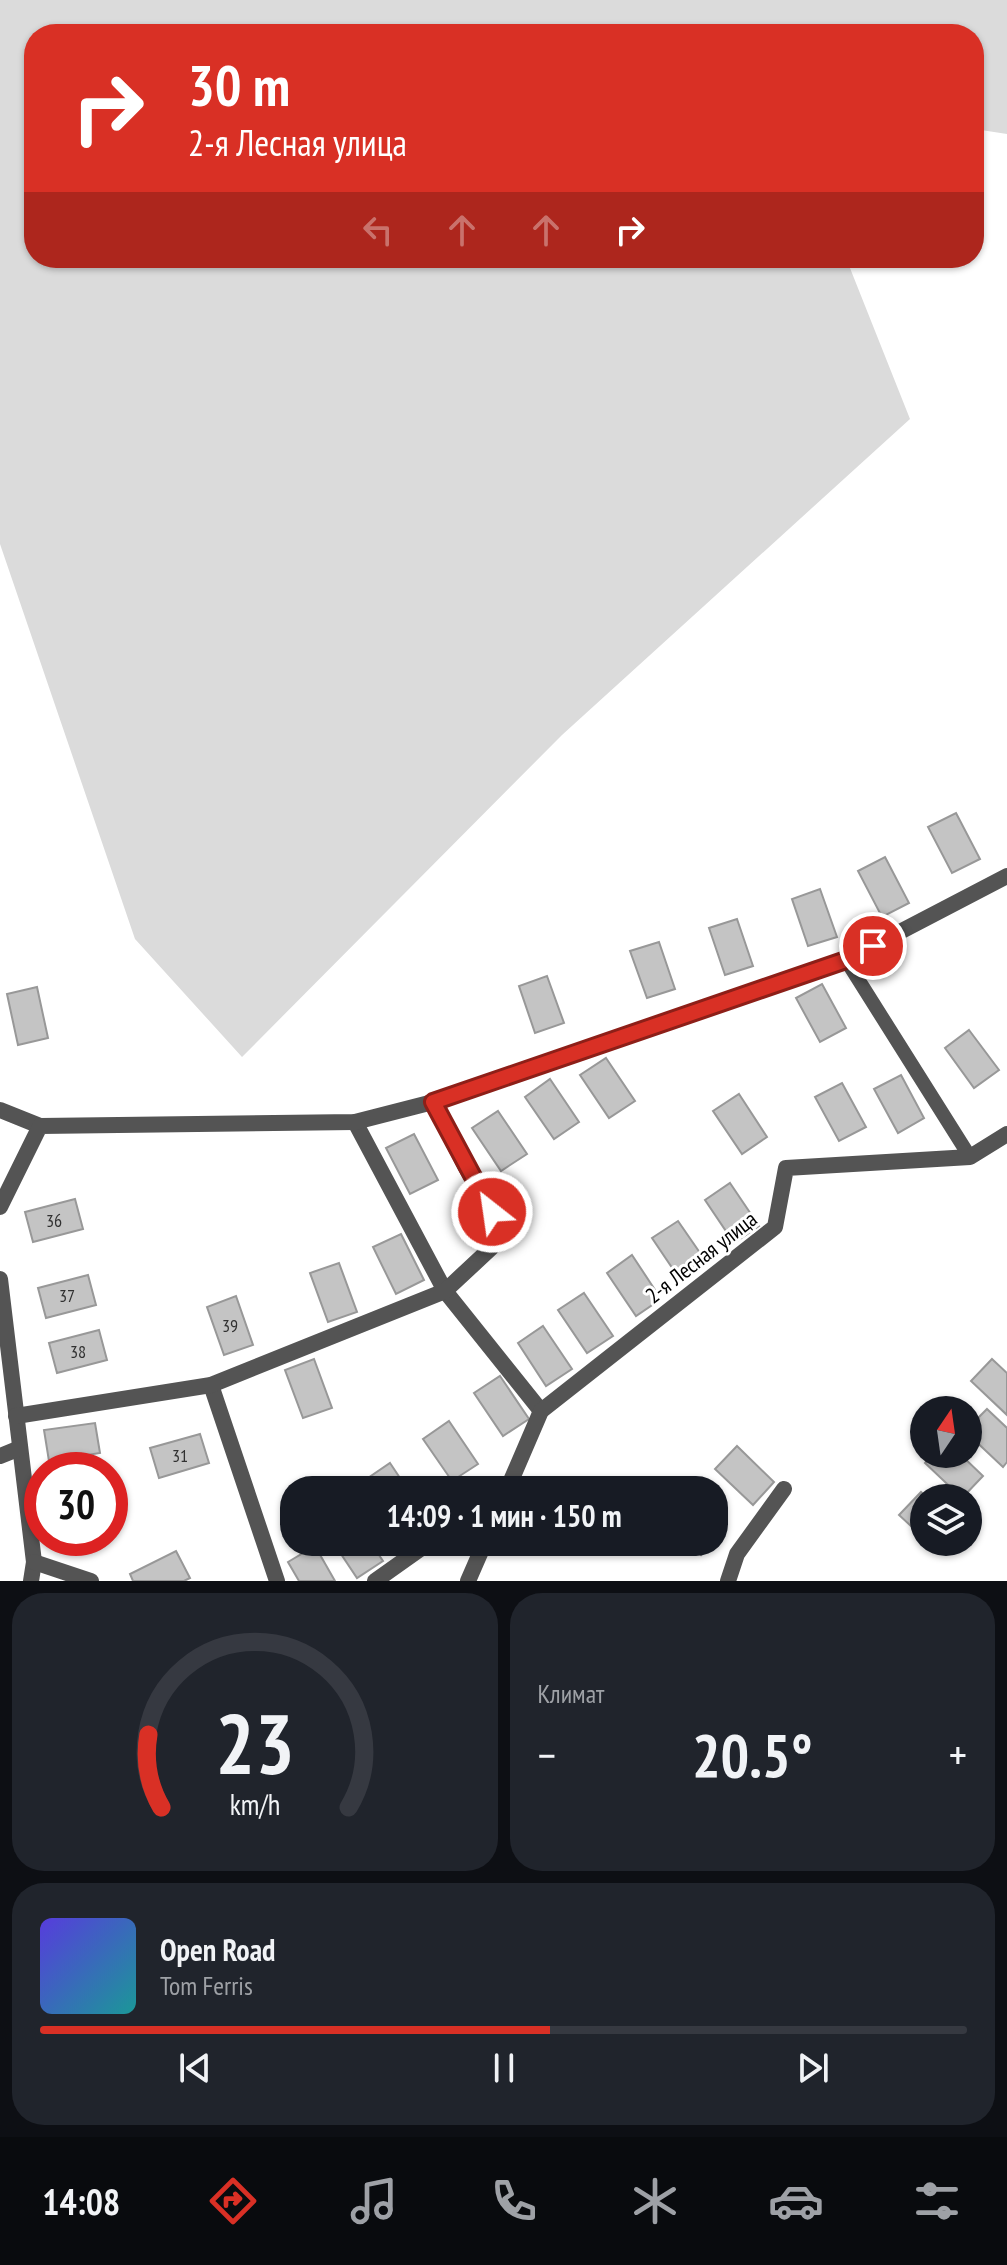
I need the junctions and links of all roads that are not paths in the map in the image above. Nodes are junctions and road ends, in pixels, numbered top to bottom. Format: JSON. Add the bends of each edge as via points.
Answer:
{"nodes":[{"id":1,"x":1007,"y":876,"type":"edge"},
{"id":2,"x":846,"y":960,"type":"junction"},
{"id":3,"x":433,"y":1102,"type":"junction"},
{"id":4,"x":0,"y":1110,"type":"edge"},
{"id":5,"x":355,"y":1122,"type":"junction"},
{"id":6,"x":40,"y":1126,"type":"junction"},
{"id":7,"x":1007,"y":1134,"type":"edge"},
{"id":8,"x":970,"y":1157,"type":"junction"},
{"id":9,"x":0,"y":1207,"type":"edge"},
{"id":10,"x":0,"y":1279,"type":"edge"},
{"id":11,"x":445,"y":1291,"type":"junction"},
{"id":12,"x":211,"y":1385,"type":"junction"},
{"id":13,"x":541,"y":1411,"type":"junction"},
{"id":14,"x":16,"y":1416,"type":"junction"},
{"id":15,"x":20,"y":1448,"type":"junction"},
{"id":16,"x":0,"y":1456,"type":"edge"},
{"id":17,"x":513,"y":1476,"type":"edge"},
{"id":18,"x":784,"y":1489,"type":"dead end"},
{"id":19,"x":410,"y":1556,"type":"edge"},
{"id":20,"x":479,"y":1556,"type":"edge"},
{"id":21,"x":34,"y":1562,"type":"junction"},
{"id":22,"x":31,"y":1581,"type":"edge"},
{"id":23,"x":91,"y":1581,"type":"edge"},
{"id":24,"x":277,"y":1581,"type":"edge"},
{"id":25,"x":375,"y":1581,"type":"edge"},
{"id":26,"x":468,"y":1581,"type":"edge"},
{"id":27,"x":728,"y":1581,"type":"edge"}],
"edges":[{"from":1,"to":2,"type":"street"},
{"from":2,"to":3,"type":"street"},
{"from":2,"to":8,"type":"lane"},
{"from":3,"to":5,"type":"street"},
{"from":3,"to":11,"type":"street","via":[[505,1235]]},
{"from":4,"to":6,"type":"street"},
{"from":5,"to":6,"type":"street"},
{"from":5,"to":11,"type":"street"},
{"from":6,"to":9,"type":"street"},
{"from":7,"to":8,"type":"street","name":"2-я Лесная улица"},
{"from":8,"to":13,"type":"street","name":"2-я Лесная улица","via":[[786,1168],[775,1227]]},
{"from":10,"to":14,"type":"street"},
{"from":11,"to":12,"type":"street"},
{"from":11,"to":13,"type":"street"},
{"from":12,"to":14,"type":"street"},
{"from":12,"to":24,"type":"street"},
{"from":13,"to":17,"type":"street","name":"2-я Лесная улица"},
{"from":14,"to":15,"type":"street"},
{"from":15,"to":16,"type":"street"},
{"from":15,"to":21,"type":"street"},
{"from":18,"to":27,"type":"street","via":[[737,1554]]},
{"from":19,"to":25,"type":"street"},
{"from":20,"to":26,"type":"street"},
{"from":21,"to":22,"type":"street"},
{"from":21,"to":23,"type":"street"}]}
